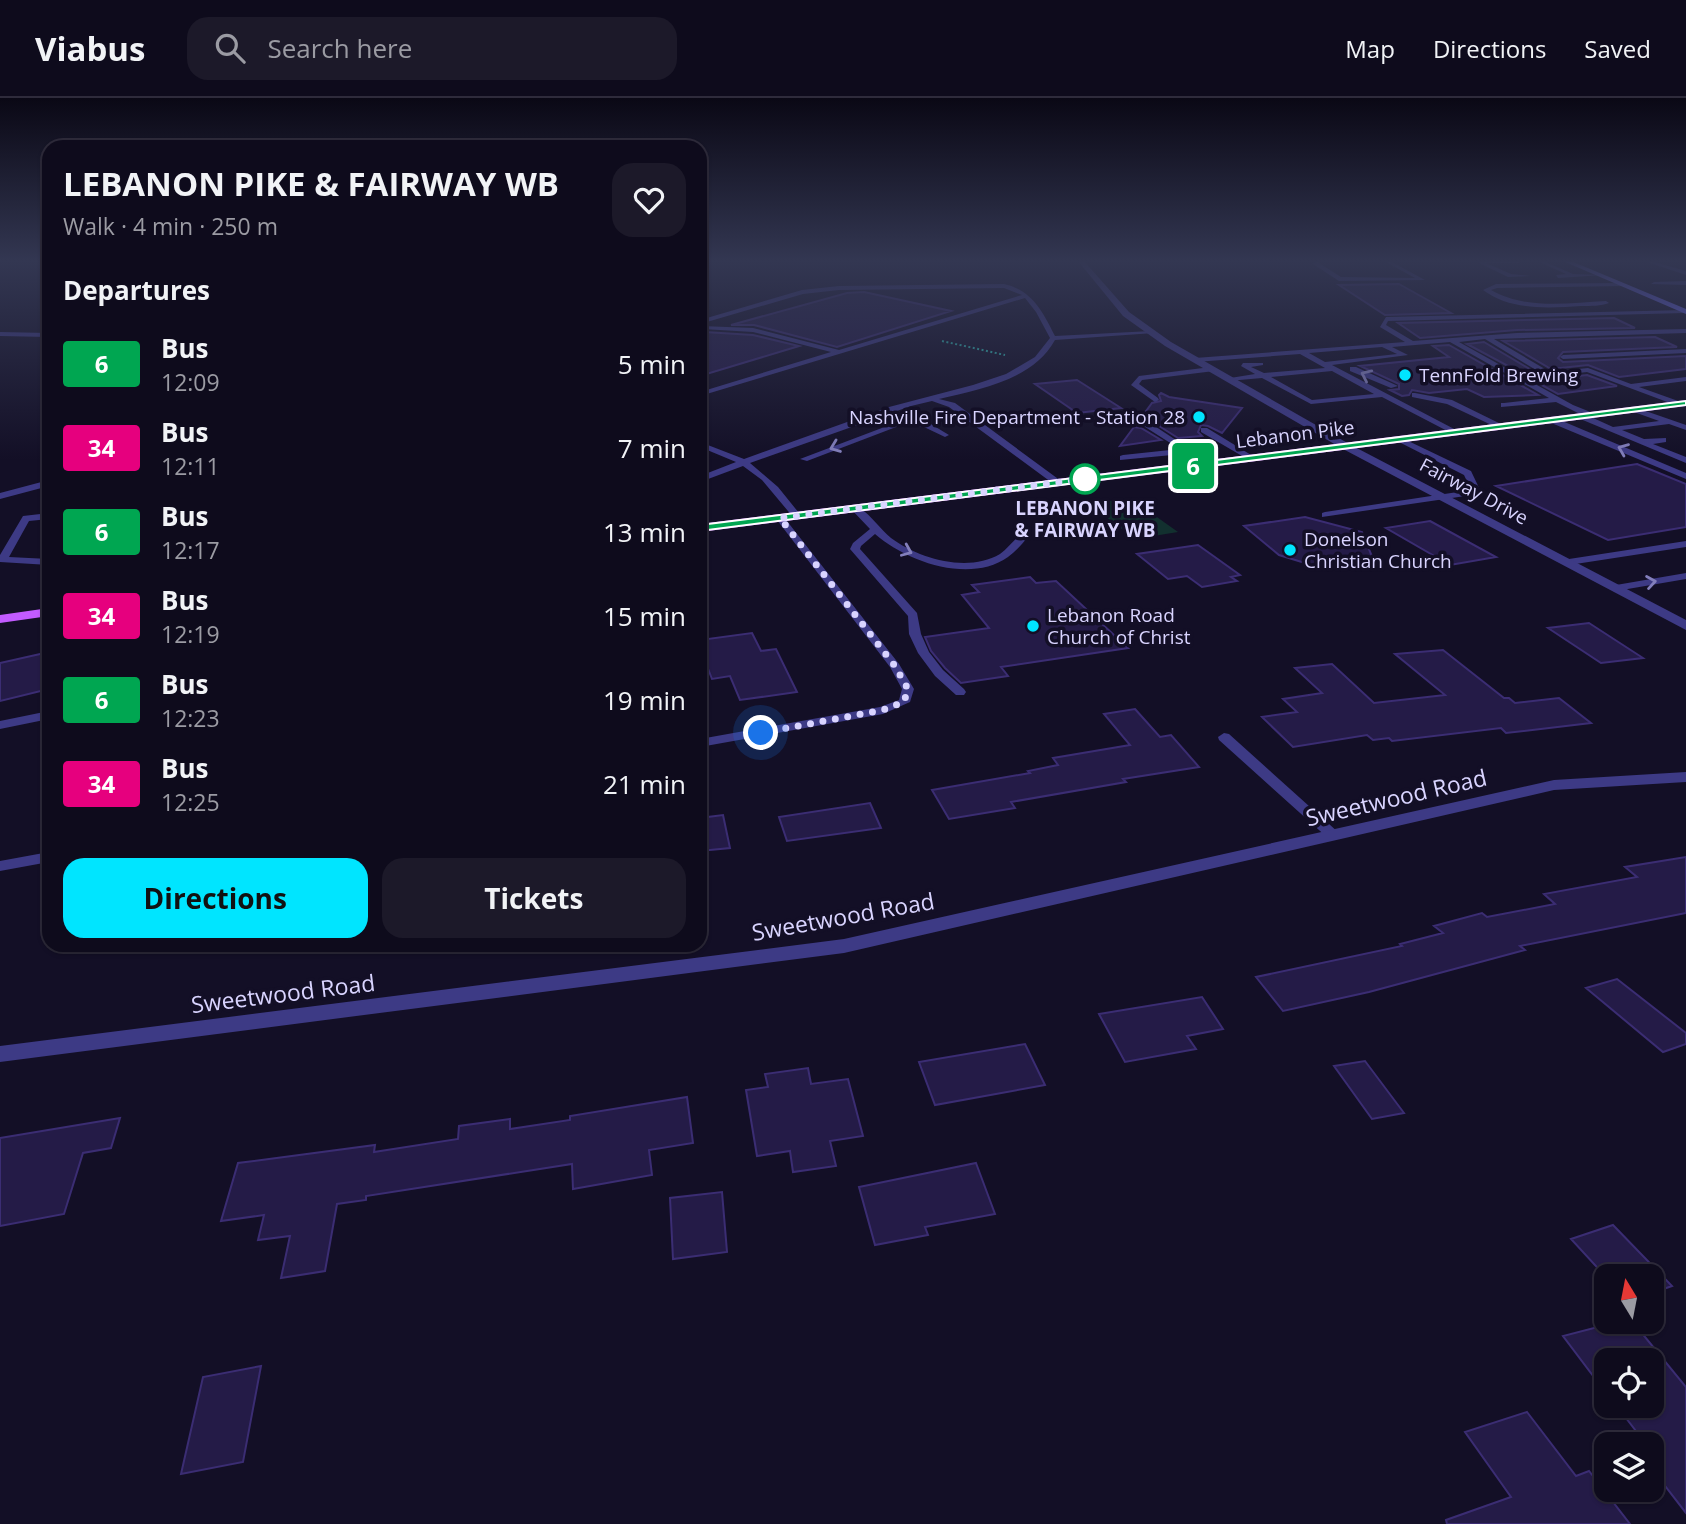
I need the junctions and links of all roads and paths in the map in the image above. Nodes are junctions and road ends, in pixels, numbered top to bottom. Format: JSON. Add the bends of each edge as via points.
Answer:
{"nodes":[{"id":1,"x":710,"y":328,"type":"edge"},
{"id":2,"x":922,"y":328,"type":"edge"},
{"id":3,"x":1047,"y":328,"type":"edge"},
{"id":4,"x":1144,"y":328,"type":"edge"},
{"id":5,"x":1385,"y":328,"type":"edge"},
{"id":6,"x":907,"y":332,"type":"junction"},
{"id":7,"x":1684,"y":332,"type":"edge"},
{"id":8,"x":1151,"y":333,"type":"junction"},
{"id":9,"x":0,"y":334,"type":"edge"},
{"id":10,"x":42,"y":335,"type":"edge"},
{"id":11,"x":1486,"y":337,"type":"junction"},
{"id":12,"x":1053,"y":338,"type":"junction"},
{"id":13,"x":1450,"y":340,"type":"junction"},
{"id":14,"x":1411,"y":342,"type":"junction"},
{"id":15,"x":1381,"y":344,"type":"junction"},
{"id":16,"x":1300,"y":351,"type":"junction"},
{"id":17,"x":1685,"y":352,"type":"edge"},
{"id":18,"x":840,"y":353,"type":"junction"},
{"id":19,"x":1012,"y":357,"type":"dead end"},
{"id":20,"x":1314,"y":359,"type":"junction"},
{"id":21,"x":1195,"y":360,"type":"junction"},
{"id":22,"x":1336,"y":366,"type":"junction"},
{"id":23,"x":1211,"y":369,"type":"junction"},
{"id":24,"x":1588,"y":370,"type":"junction"},
{"id":25,"x":1549,"y":375,"type":"junction"},
{"id":26,"x":1262,"y":376,"type":"junction"},
{"id":27,"x":1228,"y":379,"type":"junction"},
{"id":28,"x":1518,"y":379,"type":"junction"},
{"id":29,"x":1686,"y":379,"type":"edge"},
{"id":30,"x":1394,"y":386,"type":"dead end"},
{"id":31,"x":1630,"y":386,"type":"junction"},
{"id":32,"x":707,"y":392,"type":"edge"},
{"id":33,"x":1383,"y":395,"type":"junction"},
{"id":34,"x":1415,"y":395,"type":"dead end"},
{"id":35,"x":931,"y":399,"type":"junction"},
{"id":36,"x":1155,"y":400,"type":"dead end"},
{"id":37,"x":1556,"y":400,"type":"junction"},
{"id":38,"x":1683,"y":404,"type":"edge"},
{"id":39,"x":1504,"y":405,"type":"dead end"},
{"id":40,"x":897,"y":408,"type":"junction"},
{"id":41,"x":1637,"y":410,"type":"junction"},
{"id":42,"x":922,"y":416,"type":"dead end"},
{"id":43,"x":1585,"y":416,"type":"junction"},
{"id":44,"x":1552,"y":420,"type":"junction"},
{"id":45,"x":1128,"y":421,"type":"dead end"},
{"id":46,"x":1669,"y":422,"type":"junction"},
{"id":47,"x":1503,"y":427,"type":"junction"},
{"id":48,"x":1686,"y":428,"type":"edge"},
{"id":49,"x":1613,"y":429,"type":"junction"},
{"id":50,"x":1203,"y":430,"type":"dead end"},
{"id":51,"x":1455,"y":433,"type":"junction"},
{"id":52,"x":945,"y":435,"type":"dead end"},
{"id":53,"x":1402,"y":440,"type":"junction"},
{"id":54,"x":1663,"y":440,"type":"dead end"},
{"id":55,"x":1643,"y":442,"type":"junction"},
{"id":56,"x":707,"y":447,"type":"edge"},
{"id":57,"x":1348,"y":447,"type":"junction"},
{"id":58,"x":804,"y":458,"type":"dead end"},
{"id":59,"x":1123,"y":458,"type":"dead end"},
{"id":60,"x":1252,"y":458,"type":"junction"},
{"id":61,"x":1686,"y":460,"type":"edge"},
{"id":62,"x":746,"y":462,"type":"junction"},
{"id":63,"x":1686,"y":476,"type":"edge"},
{"id":64,"x":707,"y":477,"type":"edge"},
{"id":65,"x":1058,"y":483,"type":"junction"},
{"id":66,"x":42,"y":485,"type":"edge"},
{"id":67,"x":0,"y":496,"type":"edge"},
{"id":68,"x":1444,"y":497,"type":"junction"},
{"id":69,"x":855,"y":508,"type":"junction"},
{"id":70,"x":1325,"y":514,"type":"dead end"},
{"id":71,"x":796,"y":516,"type":"junction"},
{"id":72,"x":42,"y":517,"type":"edge"},
{"id":73,"x":780,"y":518,"type":"junction"},
{"id":74,"x":707,"y":527,"type":"edge"},
{"id":75,"x":876,"y":529,"type":"junction"},
{"id":76,"x":1023,"y":537,"type":"dead end"},
{"id":77,"x":1686,"y":544,"type":"edge"},
{"id":78,"x":2,"y":559,"type":"edge"},
{"id":79,"x":42,"y":562,"type":"edge"},
{"id":80,"x":1569,"y":562,"type":"junction"},
{"id":81,"x":1686,"y":576,"type":"edge"},
{"id":82,"x":1616,"y":588,"type":"junction"},
{"id":83,"x":42,"y":613,"type":"edge"},
{"id":84,"x":0,"y":619,"type":"edge"},
{"id":85,"x":1686,"y":626,"type":"edge"},
{"id":86,"x":960,"y":692,"type":"dead end"},
{"id":87,"x":42,"y":716,"type":"edge"},
{"id":88,"x":0,"y":725,"type":"edge"},
{"id":89,"x":1224,"y":737,"type":"dead end"},
{"id":90,"x":707,"y":742,"type":"edge"},
{"id":91,"x":1686,"y":777,"type":"edge"},
{"id":92,"x":1334,"y":836,"type":"junction"},
{"id":93,"x":42,"y":858,"type":"edge"},
{"id":94,"x":0,"y":866,"type":"edge"},
{"id":95,"x":0,"y":1054,"type":"edge"}],
"edges":[{"from":1,"to":18,"type":"lane","via":[[753,330]]},
{"from":2,"to":6,"type":"lane"},
{"from":3,"to":12,"type":"lane"},
{"from":4,"to":8,"type":"street","name":"Fairway Drive"},
{"from":5,"to":14,"type":"lane"},
{"from":6,"to":18,"type":"lane"},
{"from":6,"to":19,"type":"path"},
{"from":7,"to":11,"type":"lane"},
{"from":8,"to":12,"type":"lane"},
{"from":8,"to":21,"type":"street","name":"Fairway Drive"},
{"from":9,"to":10,"type":"street"},
{"from":11,"to":13,"type":"lane"},
{"from":11,"to":25,"type":"lane"},
{"from":12,"to":35,"type":"lane","via":[[1049,348],[1023,369]]},
{"from":13,"to":14,"type":"lane"},
{"from":13,"to":28,"type":"lane"},
{"from":14,"to":15,"type":"lane"},
{"from":15,"to":16,"type":"lane"},
{"from":15,"to":22,"type":"lane","via":[[1405,355]]},
{"from":16,"to":20,"type":"lane"},
{"from":16,"to":21,"type":"lane"},
{"from":17,"to":24,"type":"lane","via":[[1563,357]]},
{"from":18,"to":32,"type":"lane"},
{"from":20,"to":22,"type":"lane"},
{"from":20,"to":26,"type":"lane","via":[[1243,365]]},
{"from":21,"to":23,"type":"street","name":"Fairway Drive"},
{"from":22,"to":26,"type":"lane"},
{"from":30,"to":22,"type":"lane","one_way":true},
{"from":22,"to":33,"type":"lane"},
{"from":23,"to":27,"type":"street","name":"Fairway Drive"},
{"from":23,"to":36,"type":"lane","via":[[1139,378],[1136,389]]},
{"from":24,"to":25,"type":"lane"},
{"from":24,"to":31,"type":"lane"},
{"from":25,"to":28,"type":"lane"},
{"from":26,"to":27,"type":"lane"},
{"from":26,"to":33,"type":"lane","via":[[1311,402]]},
{"from":27,"to":57,"type":"street","name":"Fairway Drive"},
{"from":28,"to":37,"type":"lane"},
{"from":29,"to":31,"type":"lane"},
{"from":31,"to":38,"type":"lane"},
{"from":33,"to":51,"type":"lane"},
{"from":34,"to":47,"type":"lane","via":[[1449,402]]},
{"from":35,"to":40,"type":"lane"},
{"from":35,"to":65,"type":"lane","via":[[953,405]]},
{"from":37,"to":39,"type":"lane"},
{"from":37,"to":43,"type":"lane"},
{"from":38,"to":41,"type":"main road","name":"Lebanon Pike"},
{"from":40,"to":42,"type":"lane"},
{"from":40,"to":62,"type":"lane"},
{"from":41,"to":43,"type":"main road","name":"Lebanon Pike"},
{"from":41,"to":46,"type":"lane"},
{"from":43,"to":44,"type":"main road","name":"Lebanon Pike"},
{"from":43,"to":49,"type":"lane"},
{"from":44,"to":47,"type":"main road","name":"Lebanon Pike"},
{"from":63,"to":44,"type":"lane","one_way":true},
{"from":45,"to":59,"type":"lane","via":[[1143,423],[1181,446],[1172,452]]},
{"from":46,"to":48,"type":"lane"},
{"from":46,"to":49,"type":"lane"},
{"from":47,"to":51,"type":"main road","name":"Lebanon Pike"},
{"from":49,"to":55,"type":"lane"},
{"from":50,"to":60,"type":"lane"},
{"from":51,"to":53,"type":"main road","name":"Lebanon Pike"},
{"from":52,"to":58,"type":"lane","one_way":true,"via":[[926,425],[902,422]]},
{"from":53,"to":57,"type":"main road","name":"Lebanon Pike"},
{"from":53,"to":68,"type":"lane","via":[[1468,473],[1476,492]]},
{"from":54,"to":55,"type":"lane"},
{"from":55,"to":61,"type":"lane"},
{"from":56,"to":62,"type":"lane"},
{"from":57,"to":60,"type":"main road","name":"Lebanon Pike"},
{"from":57,"to":68,"type":"street","name":"Fairway Drive"},
{"from":60,"to":65,"type":"main road","name":"Lebanon Pike"},
{"from":62,"to":64,"type":"lane"},
{"from":62,"to":71,"type":"lane","via":[[773,483]]},
{"from":65,"to":69,"type":"main road","name":"Lebanon Pike"},
{"from":66,"to":67,"type":"lane"},
{"from":68,"to":70,"type":"lane"},
{"from":68,"to":80,"type":"street","name":"Fairway Drive"},
{"from":69,"to":71,"type":"main road","name":"Lebanon Pike"},
{"from":69,"to":75,"type":"lane"},
{"from":71,"to":73,"type":"main road","name":"Lebanon Pike"},
{"from":72,"to":78,"type":"lane","via":[[26,518]]},
{"from":73,"to":74,"type":"main road","name":"Lebanon Pike"},
{"from":73,"to":90,"type":"lane","via":[[895,666],[908,689],[904,702],[883,710]]},
{"from":75,"to":76,"type":"lane","one_way":true,"via":[[909,552],[963,565],[994,561]]},
{"from":75,"to":86,"type":"lane","via":[[855,549],[913,615],[924,653]]},
{"from":77,"to":80,"type":"lane"},
{"from":78,"to":79,"type":"lane"},
{"from":80,"to":82,"type":"street","name":"Fairway Drive"},
{"from":82,"to":81,"type":"lane","one_way":true},
{"from":82,"to":85,"type":"street","name":"Fairway Drive"},
{"from":83,"to":84,"type":"main road"},
{"from":87,"to":88,"type":"lane"},
{"from":89,"to":92,"type":"lane"},
{"from":91,"to":92,"type":"street","name":"Sweetwood Road","via":[[1554,785]]},
{"from":92,"to":95,"type":"street","name":"Sweetwood Road","via":[[844,946]]},
{"from":93,"to":94,"type":"lane"}]}
